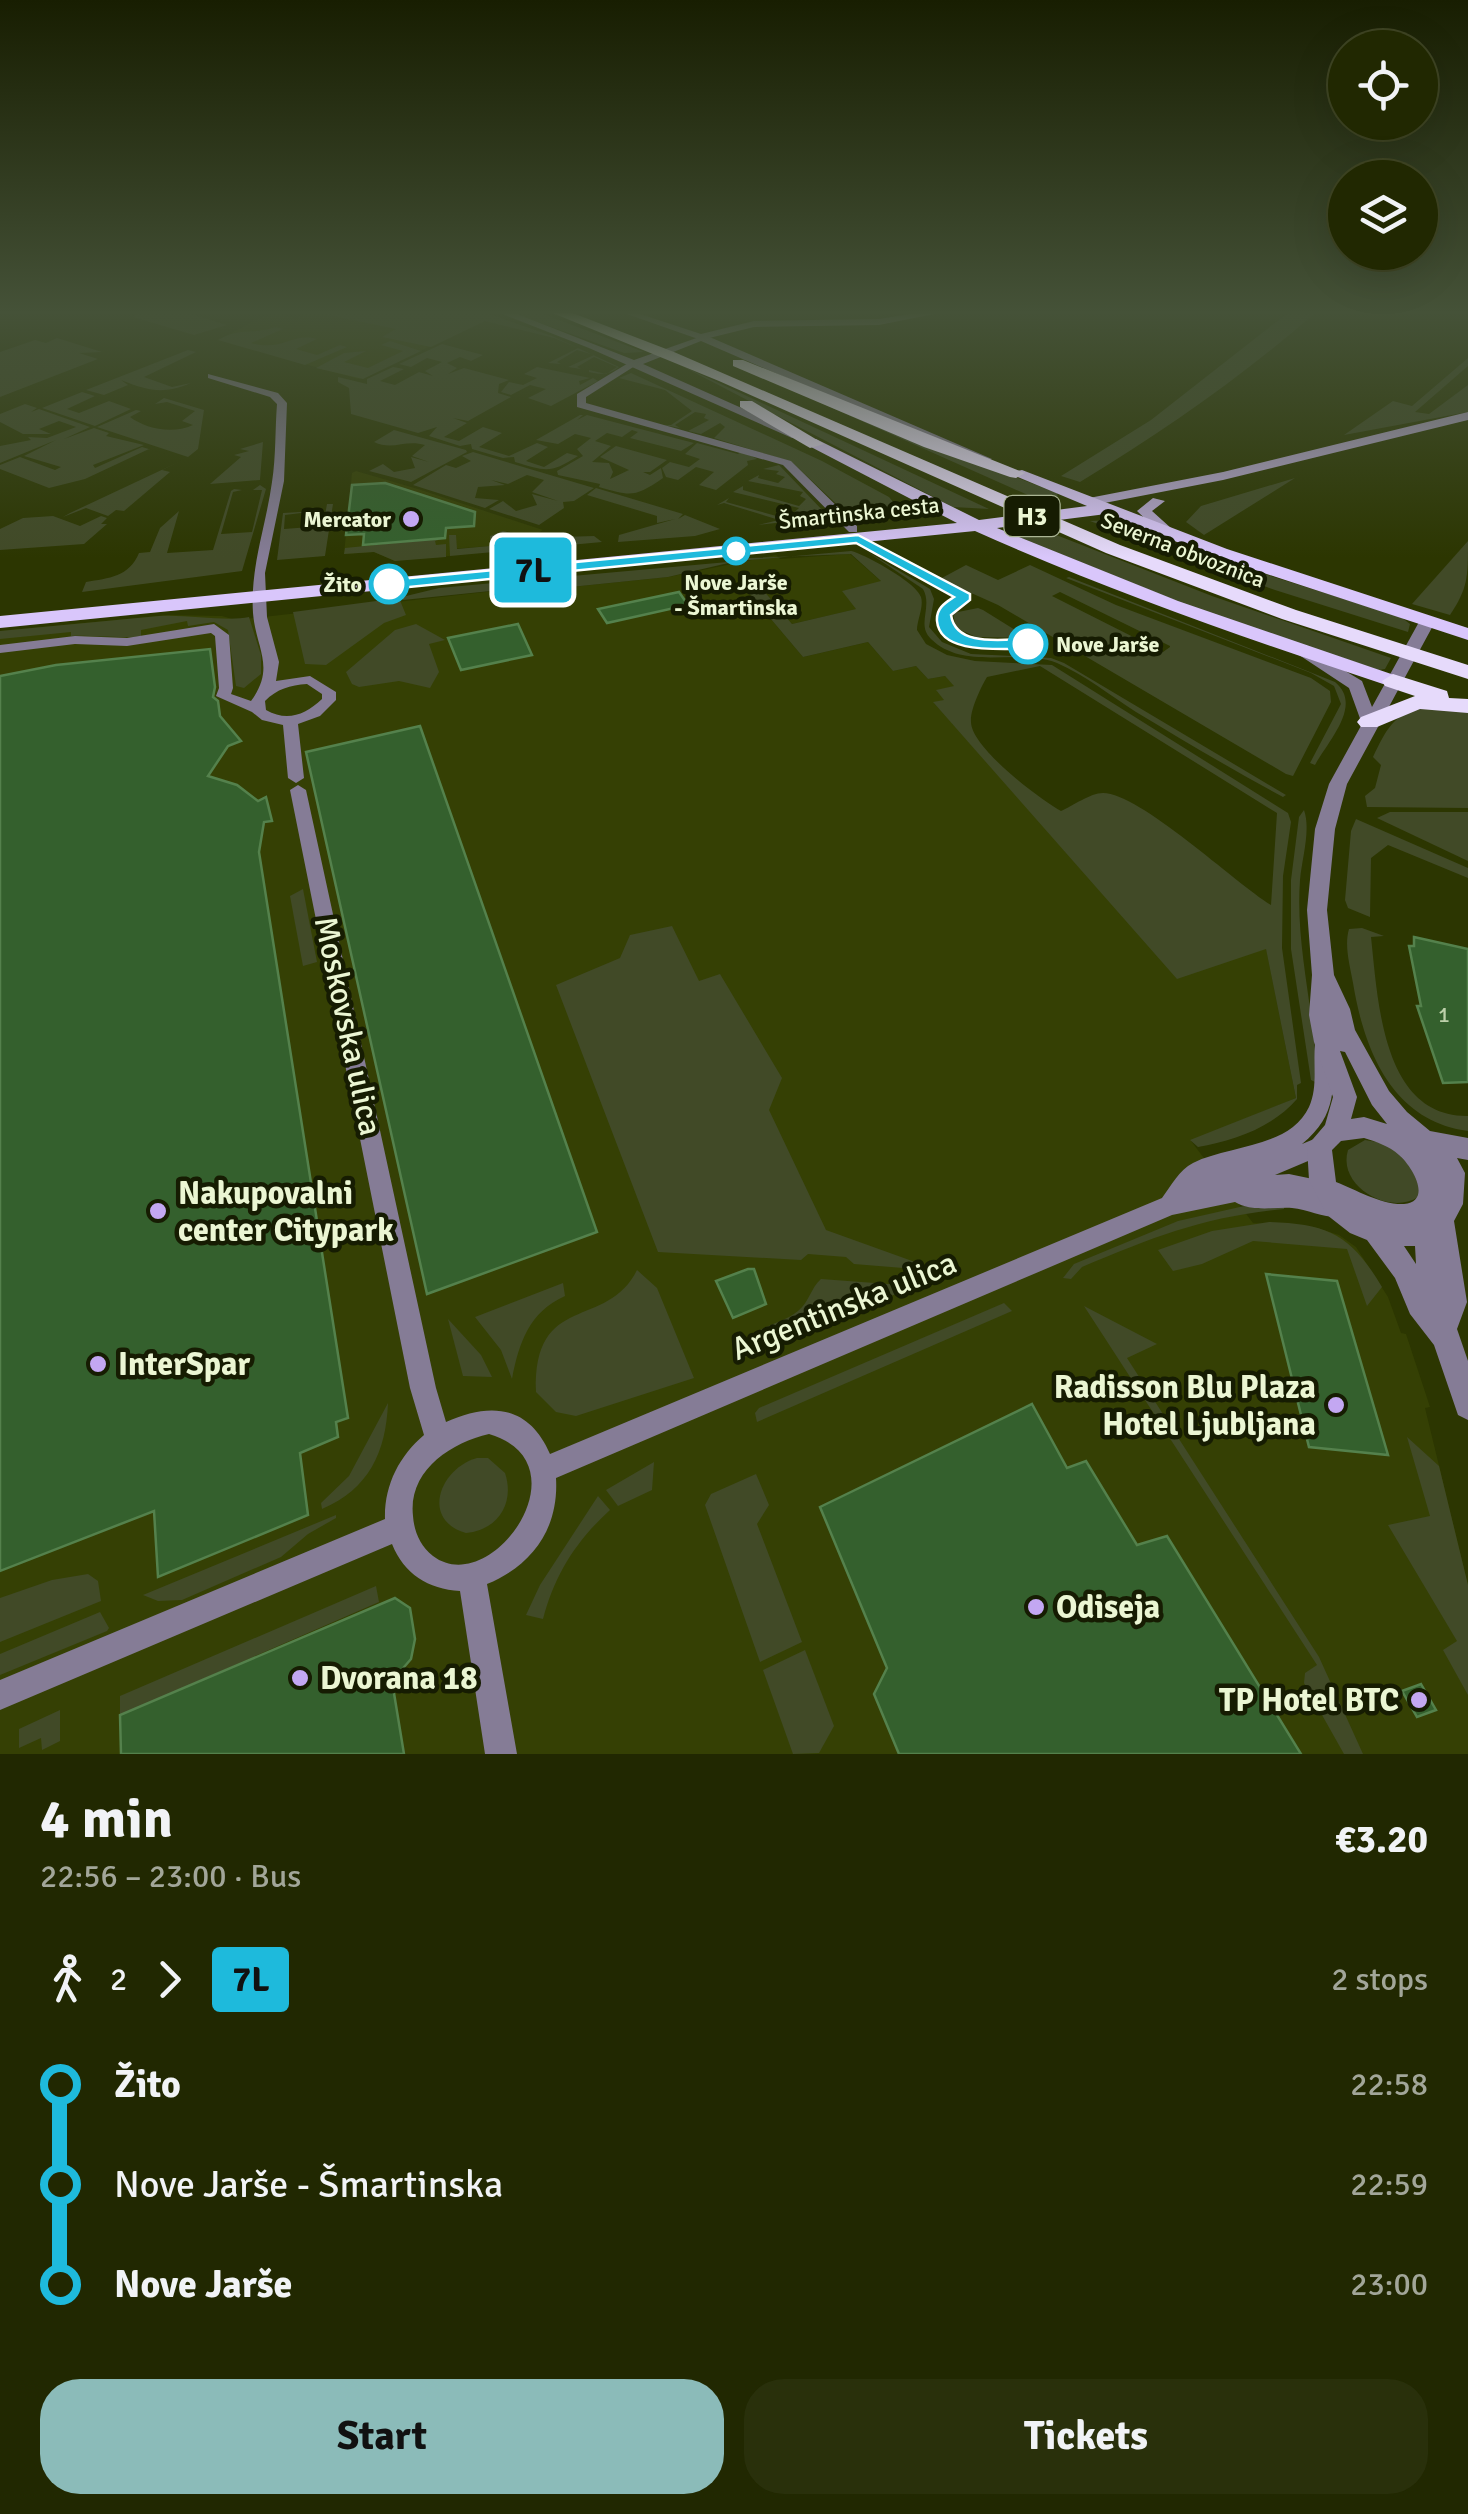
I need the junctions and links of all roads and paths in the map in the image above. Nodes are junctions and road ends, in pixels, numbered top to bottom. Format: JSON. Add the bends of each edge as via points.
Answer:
{"nodes":[{"id":1,"x":270,"y":394,"type":"edge"},
{"id":2,"x":585,"y":394,"type":"edge"},
{"id":3,"x":710,"y":394,"type":"edge"},
{"id":4,"x":725,"y":394,"type":"edge"},
{"id":5,"x":765,"y":394,"type":"edge"},
{"id":6,"x":785,"y":394,"type":"edge"},
{"id":7,"x":814,"y":394,"type":"edge"},
{"id":8,"x":837,"y":394,"type":"edge"},
{"id":9,"x":1468,"y":416,"type":"edge"},
{"id":10,"x":816,"y":444,"type":"junction"},
{"id":11,"x":1300,"y":459,"type":"junction"},
{"id":12,"x":1016,"y":473,"type":"junction"},
{"id":13,"x":908,"y":493,"type":"junction"},
{"id":14,"x":1158,"y":501,"type":"junction"},
{"id":15,"x":1078,"y":507,"type":"junction"},
{"id":16,"x":1107,"y":509,"type":"junction"},
{"id":17,"x":974,"y":522,"type":"junction"},
{"id":18,"x":878,"y":526,"type":"junction"},
{"id":19,"x":853,"y":529,"type":"junction"},
{"id":20,"x":1166,"y":532,"type":"junction"},
{"id":21,"x":900,"y":535,"type":"junction"},
{"id":22,"x":1034,"y":548,"type":"junction"},
{"id":23,"x":260,"y":591,"type":"junction"},
{"id":24,"x":0,"y":610,"type":"edge"},
{"id":25,"x":0,"y":622,"type":"edge"},
{"id":26,"x":1423,"y":629,"type":"junction"},
{"id":27,"x":1468,"y":634,"type":"edge"},
{"id":28,"x":0,"y":649,"type":"edge"},
{"id":29,"x":1301,"y":651,"type":"junction"},
{"id":30,"x":1468,"y":660,"type":"edge"},
{"id":31,"x":272,"y":662,"type":"junction"},
{"id":32,"x":1398,"y":672,"type":"junction"},
{"id":33,"x":1468,"y":672,"type":"edge"},
{"id":34,"x":296,"y":680,"type":"junction"},
{"id":35,"x":263,"y":698,"type":"junction"},
{"id":36,"x":1468,"y":705,"type":"edge"},
{"id":37,"x":290,"y":721,"type":"junction"},
{"id":38,"x":1370,"y":722,"type":"junction"},
{"id":39,"x":1335,"y":1038,"type":"junction"},
{"id":40,"x":1327,"y":1139,"type":"junction"},
{"id":41,"x":1419,"y":1145,"type":"junction"},
{"id":42,"x":1468,"y":1148,"type":"edge"},
{"id":43,"x":1468,"y":1160,"type":"edge"},
{"id":44,"x":1189,"y":1181,"type":"junction"},
{"id":45,"x":1463,"y":1196,"type":"edge"},
{"id":46,"x":1336,"y":1200,"type":"junction"},
{"id":47,"x":1170,"y":1205,"type":"junction"},
{"id":48,"x":1434,"y":1224,"type":"junction"},
{"id":49,"x":1374,"y":1229,"type":"junction"},
{"id":50,"x":1447,"y":1327,"type":"junction"},
{"id":51,"x":1468,"y":1405,"type":"edge"},
{"id":52,"x":438,"y":1437,"type":"junction"},
{"id":53,"x":543,"y":1470,"type":"junction"},
{"id":54,"x":401,"y":1526,"type":"junction"},
{"id":55,"x":472,"y":1577,"type":"junction"},
{"id":56,"x":0,"y":1695,"type":"edge"},
{"id":57,"x":501,"y":1754,"type":"edge"}],
"edges":[{"from":1,"to":23,"type":"street","via":[[282,403],[279,474]]},
{"from":2,"to":19,"type":"street","via":[[581,405],[787,464]]},
{"from":3,"to":10,"type":"street"},
{"from":4,"to":10,"type":"highway"},
{"from":5,"to":33,"type":"highway","name":"Severna obvoznica","number":"H3","via":[[1111,548]]},
{"from":6,"to":30,"type":"highway","name":"Severna obvoznica","number":"H3","via":[[1113,538]]},
{"from":7,"to":12,"type":"highway"},
{"from":8,"to":12,"type":"street"},
{"from":9,"to":11,"type":"main road","name":"Šmartinska cesta"},
{"from":10,"to":13,"type":"main road"},
{"from":11,"to":14,"type":"main road","name":"Šmartinska cesta"},
{"from":11,"to":15,"type":"main road","name":"Šmartinska cesta"},
{"from":12,"to":15,"type":"main road"},
{"from":13,"to":17,"type":"main road"},
{"from":13,"to":18,"type":"main road","via":[[913,516]]},
{"from":14,"to":16,"type":"main road","name":"Šmartinska cesta"},
{"from":14,"to":20,"type":"main road","via":[[1144,511]]},
{"from":15,"to":16,"type":"main road","name":"Šmartinska cesta"},
{"from":15,"to":17,"type":"main road","name":"Šmartinska cesta"},
{"from":16,"to":20,"type":"main road"},
{"from":17,"to":18,"type":"main road","name":"Šmartinska cesta"},
{"from":17,"to":21,"type":"main road","name":"Šmartinska cesta"},
{"from":17,"to":22,"type":"main road"},
{"from":18,"to":19,"type":"main road","name":"Šmartinska cesta"},
{"from":19,"to":23,"type":"main road","name":"Šmartinska cesta"},
{"from":20,"to":26,"type":"main road"},
{"from":21,"to":22,"type":"main road","via":[[971,536]]},
{"from":21,"to":23,"type":"main road","name":"Šmartinska cesta"},
{"from":22,"to":29,"type":"main road"},
{"from":23,"to":24,"type":"main road","name":"Šmartinska cesta"},
{"from":23,"to":25,"type":"main road","name":"Šmartinska cesta"},
{"from":23,"to":31,"type":"street"},
{"from":26,"to":27,"type":"main road"},
{"from":26,"to":32,"type":"street"},
{"from":28,"to":35,"type":"street","via":[[218,630],[225,699]]},
{"from":29,"to":32,"type":"main road"},
{"from":29,"to":38,"type":"street","via":[[1356,685]]},
{"from":31,"to":34,"type":"street"},
{"from":31,"to":35,"type":"street"},
{"from":32,"to":36,"type":"highway"},
{"from":32,"to":38,"type":"street"},
{"from":34,"to":35,"type":"street"},
{"from":34,"to":37,"type":"street","via":[[317,682],[330,696],[318,712]]},
{"from":35,"to":37,"type":"street","via":[[270,720]]},
{"from":36,"to":38,"type":"highway","via":[[1417,702]]},
{"from":37,"to":52,"type":"street","name":"Moskovska ulica","via":[[297,784]]},
{"from":38,"to":39,"type":"street","via":[[1338,784],[1325,829],[1317,910],[1320,1015]]},
{"from":39,"to":40,"type":"street","via":[[1345,1098]]},
{"from":39,"to":41,"type":"street"},
{"from":39,"to":41,"type":"street","via":[[1356,1083]]},
{"from":39,"to":44,"type":"street","name":"Argentinska ulica","via":[[1324,1096],[1304,1129],[1274,1149],[1198,1171]]},
{"from":40,"to":41,"type":"street","via":[[1363,1127]]},
{"from":40,"to":44,"type":"street","via":[[1280,1164]]},
{"from":40,"to":46,"type":"street","via":[[1320,1170]]},
{"from":41,"to":42,"type":"street"},
{"from":41,"to":43,"type":"street"},
{"from":41,"to":45,"type":"street","via":[[1454,1177]]},
{"from":41,"to":48,"type":"street","via":[[1436,1180]]},
{"from":44,"to":47,"type":"street","name":"Argentinska ulica"},
{"from":45,"to":48,"type":"street","via":[[1456,1216]]},
{"from":46,"to":47,"type":"street","name":"Argentinska ulica","via":[[1223,1196]]},
{"from":46,"to":48,"type":"street"},
{"from":46,"to":49,"type":"street"},
{"from":47,"to":53,"type":"street","name":"Argentinska ulica"},
{"from":48,"to":49,"type":"street","via":[[1398,1235]]},
{"from":48,"to":50,"type":"street","via":[[1436,1298]]},
{"from":49,"to":50,"type":"street","via":[[1405,1269],[1420,1304]]},
{"from":50,"to":51,"type":"street"},
{"from":52,"to":53,"type":"street","via":[[488,1421],[518,1431]]},
{"from":52,"to":54,"type":"street","via":[[406,1478]]},
{"from":53,"to":55,"type":"street","via":[[537,1524],[498,1567]]},
{"from":54,"to":55,"type":"street","via":[[419,1562],[434,1572]]},
{"from":54,"to":56,"type":"street"},
{"from":55,"to":57,"type":"street"}]}
